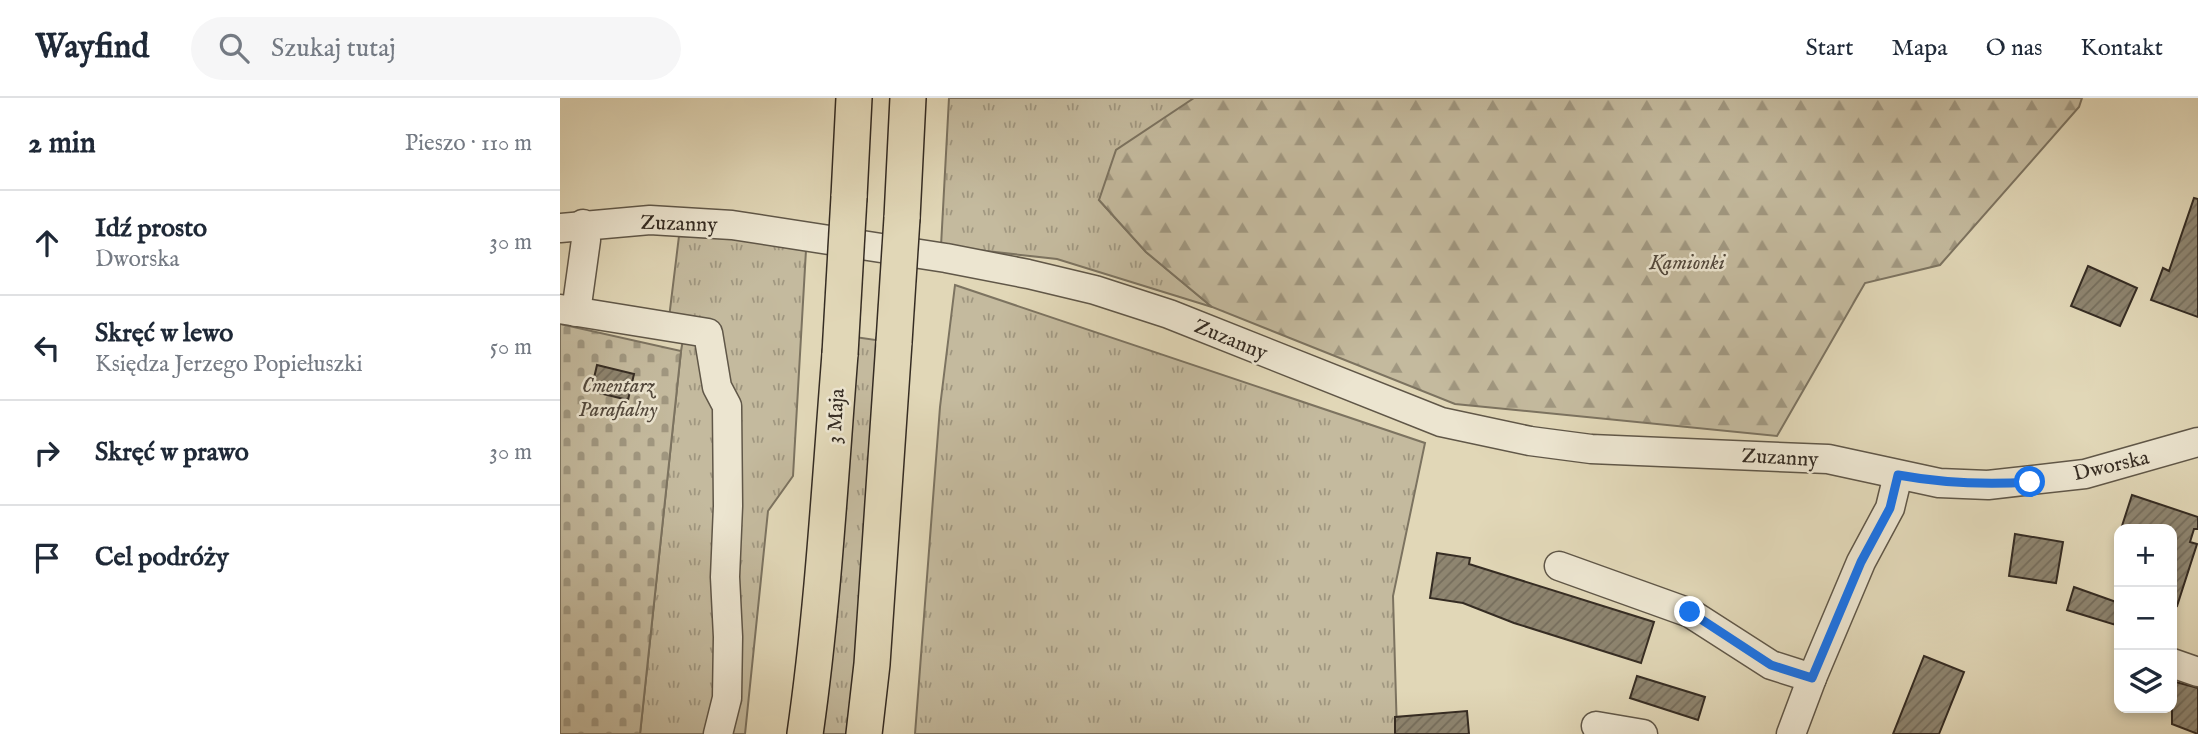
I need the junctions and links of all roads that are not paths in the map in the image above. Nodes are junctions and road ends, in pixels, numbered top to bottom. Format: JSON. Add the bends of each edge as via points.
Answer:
{"nodes":[{"id":1,"x":854,"y":98,"type":"edge"},
{"id":2,"x":908,"y":98,"type":"edge"},
{"id":3,"x":572,"y":226,"type":"edge"},
{"id":4,"x":568,"y":311,"type":"edge"},
{"id":5,"x":2198,"y":442,"type":"edge"},
{"id":6,"x":1898,"y":475,"type":"junction"},
{"id":7,"x":1559,"y":566,"type":"dead end"},
{"id":8,"x":2177,"y":665,"type":"edge"},
{"id":9,"x":2198,"y":672,"type":"edge"},
{"id":10,"x":1812,"y":678,"type":"junction"},
{"id":11,"x":1596,"y":726,"type":"dead end"},
{"id":12,"x":718,"y":734,"type":"edge"},
{"id":13,"x":805,"y":734,"type":"edge"},
{"id":14,"x":864,"y":734,"type":"edge"},
{"id":15,"x":1643,"y":734,"type":"edge"},
{"id":16,"x":1791,"y":734,"type":"edge"}],
"edges":[{"from":1,"to":13,"type":"main road","name":"3 Maja","bridge":true,"via":[[840,354]]},
{"from":2,"to":14,"type":"main road","bridge":true},
{"from":3,"to":4,"type":"street","via":[[586,240]]},
{"from":3,"to":6,"type":"street","name":"Zuzanny","via":[[650,220],[732,225],[946,258],[1095,290],[1169,314],[1441,422],[1492,435],[1591,449],[1828,459]]},
{"from":4,"to":12,"type":"street","via":[[708,333],[718,387],[727,406],[727,698]]},
{"from":5,"to":6,"type":"street","name":"Dworska","via":[[2085,474],[2030,482],[1939,483]]},
{"from":6,"to":10,"type":"street","via":[[1890,508],[1861,562]]},
{"from":7,"to":10,"type":"street","via":[[1690,612],[1771,665]]},
{"from":8,"to":9,"type":"street"},
{"from":10,"to":16,"type":"street"},
{"from":11,"to":15,"type":"street"}]}
